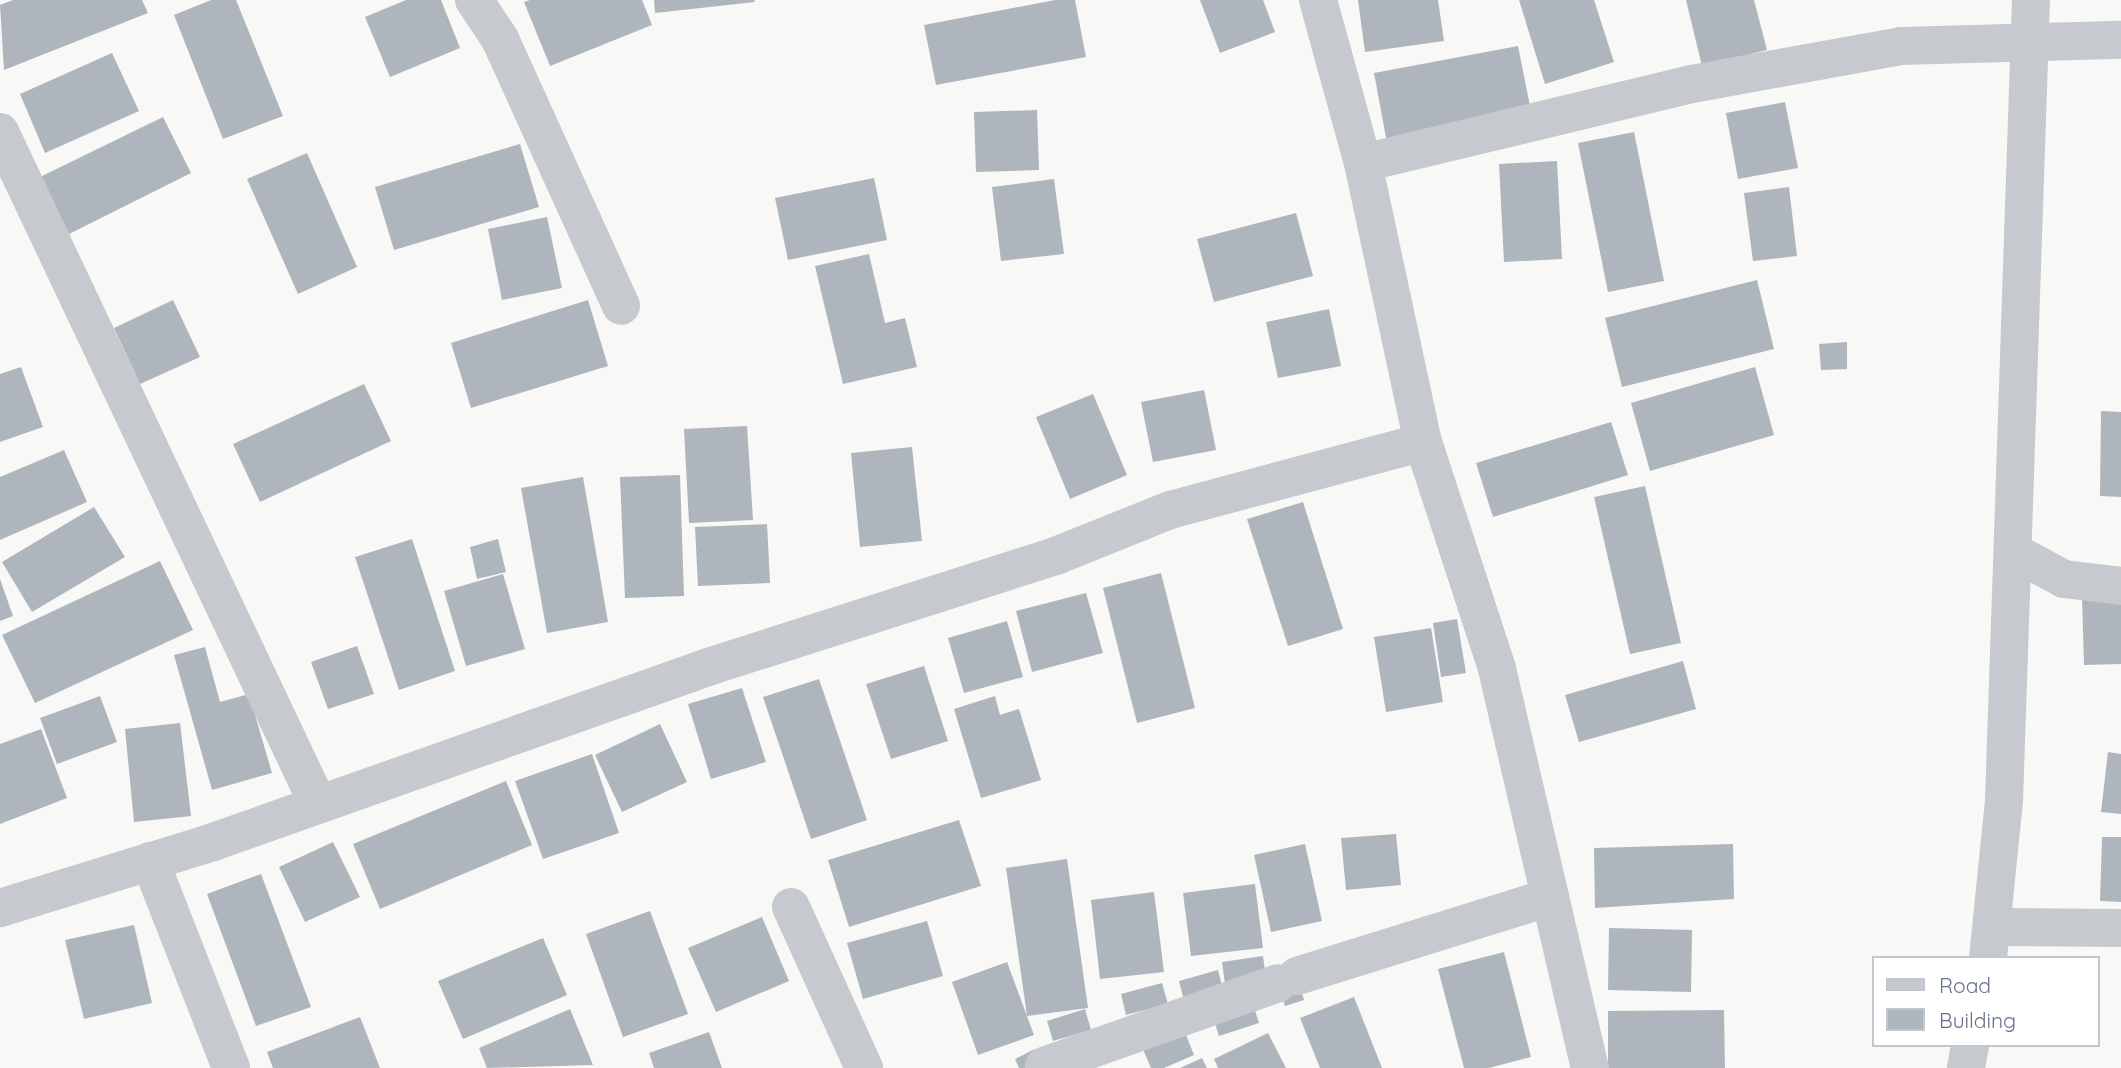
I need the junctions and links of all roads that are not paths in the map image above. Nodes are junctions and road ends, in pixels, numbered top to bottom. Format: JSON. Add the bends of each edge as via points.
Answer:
{"nodes":[{"id":1,"x":474,"y":0,"type":"edge"},
{"id":2,"x":1318,"y":0,"type":"edge"},
{"id":3,"x":2031,"y":0,"type":"edge"},
{"id":4,"x":2028,"y":39,"type":"junction"},
{"id":5,"x":2121,"y":40,"type":"edge"},
{"id":6,"x":0,"y":132,"type":"edge"},
{"id":7,"x":1363,"y":163,"type":"junction"},
{"id":8,"x":621,"y":306,"type":"dead end"},
{"id":9,"x":1423,"y":442,"type":"junction"},
{"id":10,"x":2014,"y":552,"type":"junction"},
{"id":11,"x":2121,"y":586,"type":"edge"},
{"id":12,"x":318,"y":804,"type":"junction"},
{"id":13,"x":150,"y":861,"type":"junction"},
{"id":14,"x":1550,"y":897,"type":"junction"},
{"id":15,"x":791,"y":907,"type":"dead end"},
{"id":16,"x":0,"y":908,"type":"edge"},
{"id":17,"x":2121,"y":928,"type":"edge"},
{"id":18,"x":1991,"y":942,"type":"edge"},
{"id":19,"x":1970,"y":1047,"type":"edge"},
{"id":20,"x":1044,"y":1066,"type":"dead end"},
{"id":21,"x":231,"y":1068,"type":"edge"},
{"id":22,"x":864,"y":1068,"type":"edge"},
{"id":23,"x":1590,"y":1068,"type":"edge"},
{"id":24,"x":1966,"y":1068,"type":"edge"}],
"edges":[{"from":1,"to":8,"type":"street","via":[[500,39]]},
{"from":2,"to":7,"type":"street"},
{"from":3,"to":4,"type":"street"},
{"from":4,"to":5,"type":"street"},
{"from":4,"to":7,"type":"street","via":[[1901,46],[1692,84]]},
{"from":4,"to":10,"type":"street"},
{"from":6,"to":12,"type":"street"},
{"from":7,"to":9,"type":"street"},
{"from":9,"to":12,"type":"street","via":[[1170,510],[1058,555],[711,666]]},
{"from":9,"to":14,"type":"street","via":[[1497,669]]},
{"from":10,"to":11,"type":"street","via":[[2064,579]]},
{"from":10,"to":18,"type":"street"},
{"from":12,"to":13,"type":"street"},
{"from":13,"to":16,"type":"street"},
{"from":13,"to":21,"type":"street"},
{"from":14,"to":20,"type":"street","via":[[1287,979]]},
{"from":14,"to":23,"type":"street"},
{"from":15,"to":22,"type":"street"},
{"from":17,"to":18,"type":"street"},
{"from":19,"to":24,"type":"street"}]}
